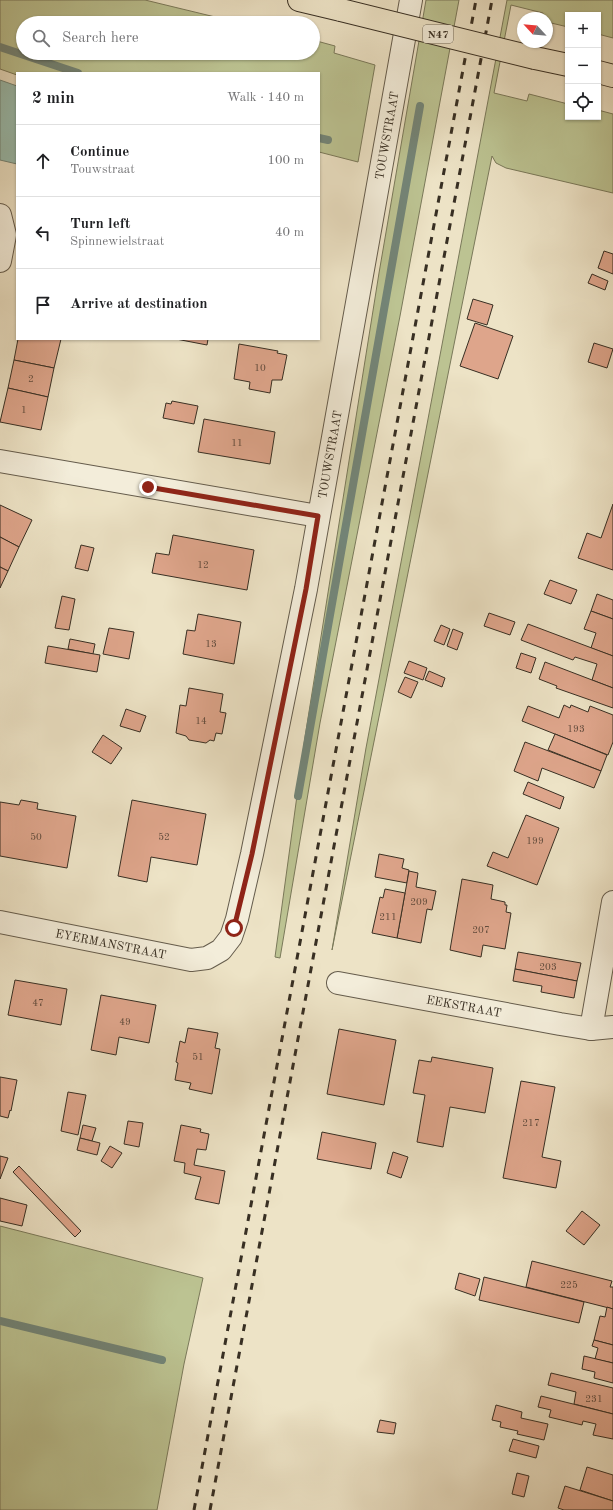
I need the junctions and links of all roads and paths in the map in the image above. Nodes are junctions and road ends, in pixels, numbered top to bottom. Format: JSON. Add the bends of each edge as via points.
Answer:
{"nodes":[{"id":1,"x":299,"y":0,"type":"edge"},
{"id":2,"x":411,"y":0,"type":"edge"},
{"id":3,"x":565,"y":64,"type":"edge"},
{"id":4,"x":601,"y":73,"type":"edge"},
{"id":5,"x":613,"y":76,"type":"edge"},
{"id":6,"x":0,"y":215,"type":"edge"},
{"id":7,"x":0,"y":261,"type":"edge"},
{"id":8,"x":0,"y":461,"type":"edge"},
{"id":9,"x":318,"y":516,"type":"junction"},
{"id":10,"x":613,"y":902,"type":"edge"},
{"id":11,"x":0,"y":922,"type":"edge"},
{"id":12,"x":220,"y":950,"type":"joint"},
{"id":13,"x":338,"y":983,"type":"dead end"},
{"id":14,"x":613,"y":1028,"type":"edge"},
{"id":15,"x":591,"y":1029,"type":"junction"}],
"edges":[{"from":1,"to":3,"type":"main road","number":"N47","bridge":true},
{"from":2,"to":9,"type":"street","name":"TOUWSTRAAT"},
{"from":4,"to":5,"type":"main road"},
{"from":6,"to":7,"type":"street","via":[[5,235]]},
{"from":8,"to":9,"type":"street"},
{"from":9,"to":12,"type":"street","name":"TOUWSTRAAT","via":[[252,854],[231,937]]},
{"from":10,"to":15,"type":"street"},
{"from":11,"to":12,"type":"street","name":"EYERMANSTRAAT","via":[[191,960],[207,958]]},
{"from":13,"to":15,"type":"street","name":"EEKSTRAAT"},
{"from":14,"to":15,"type":"street","name":"EEKSTRAAT"}]}
